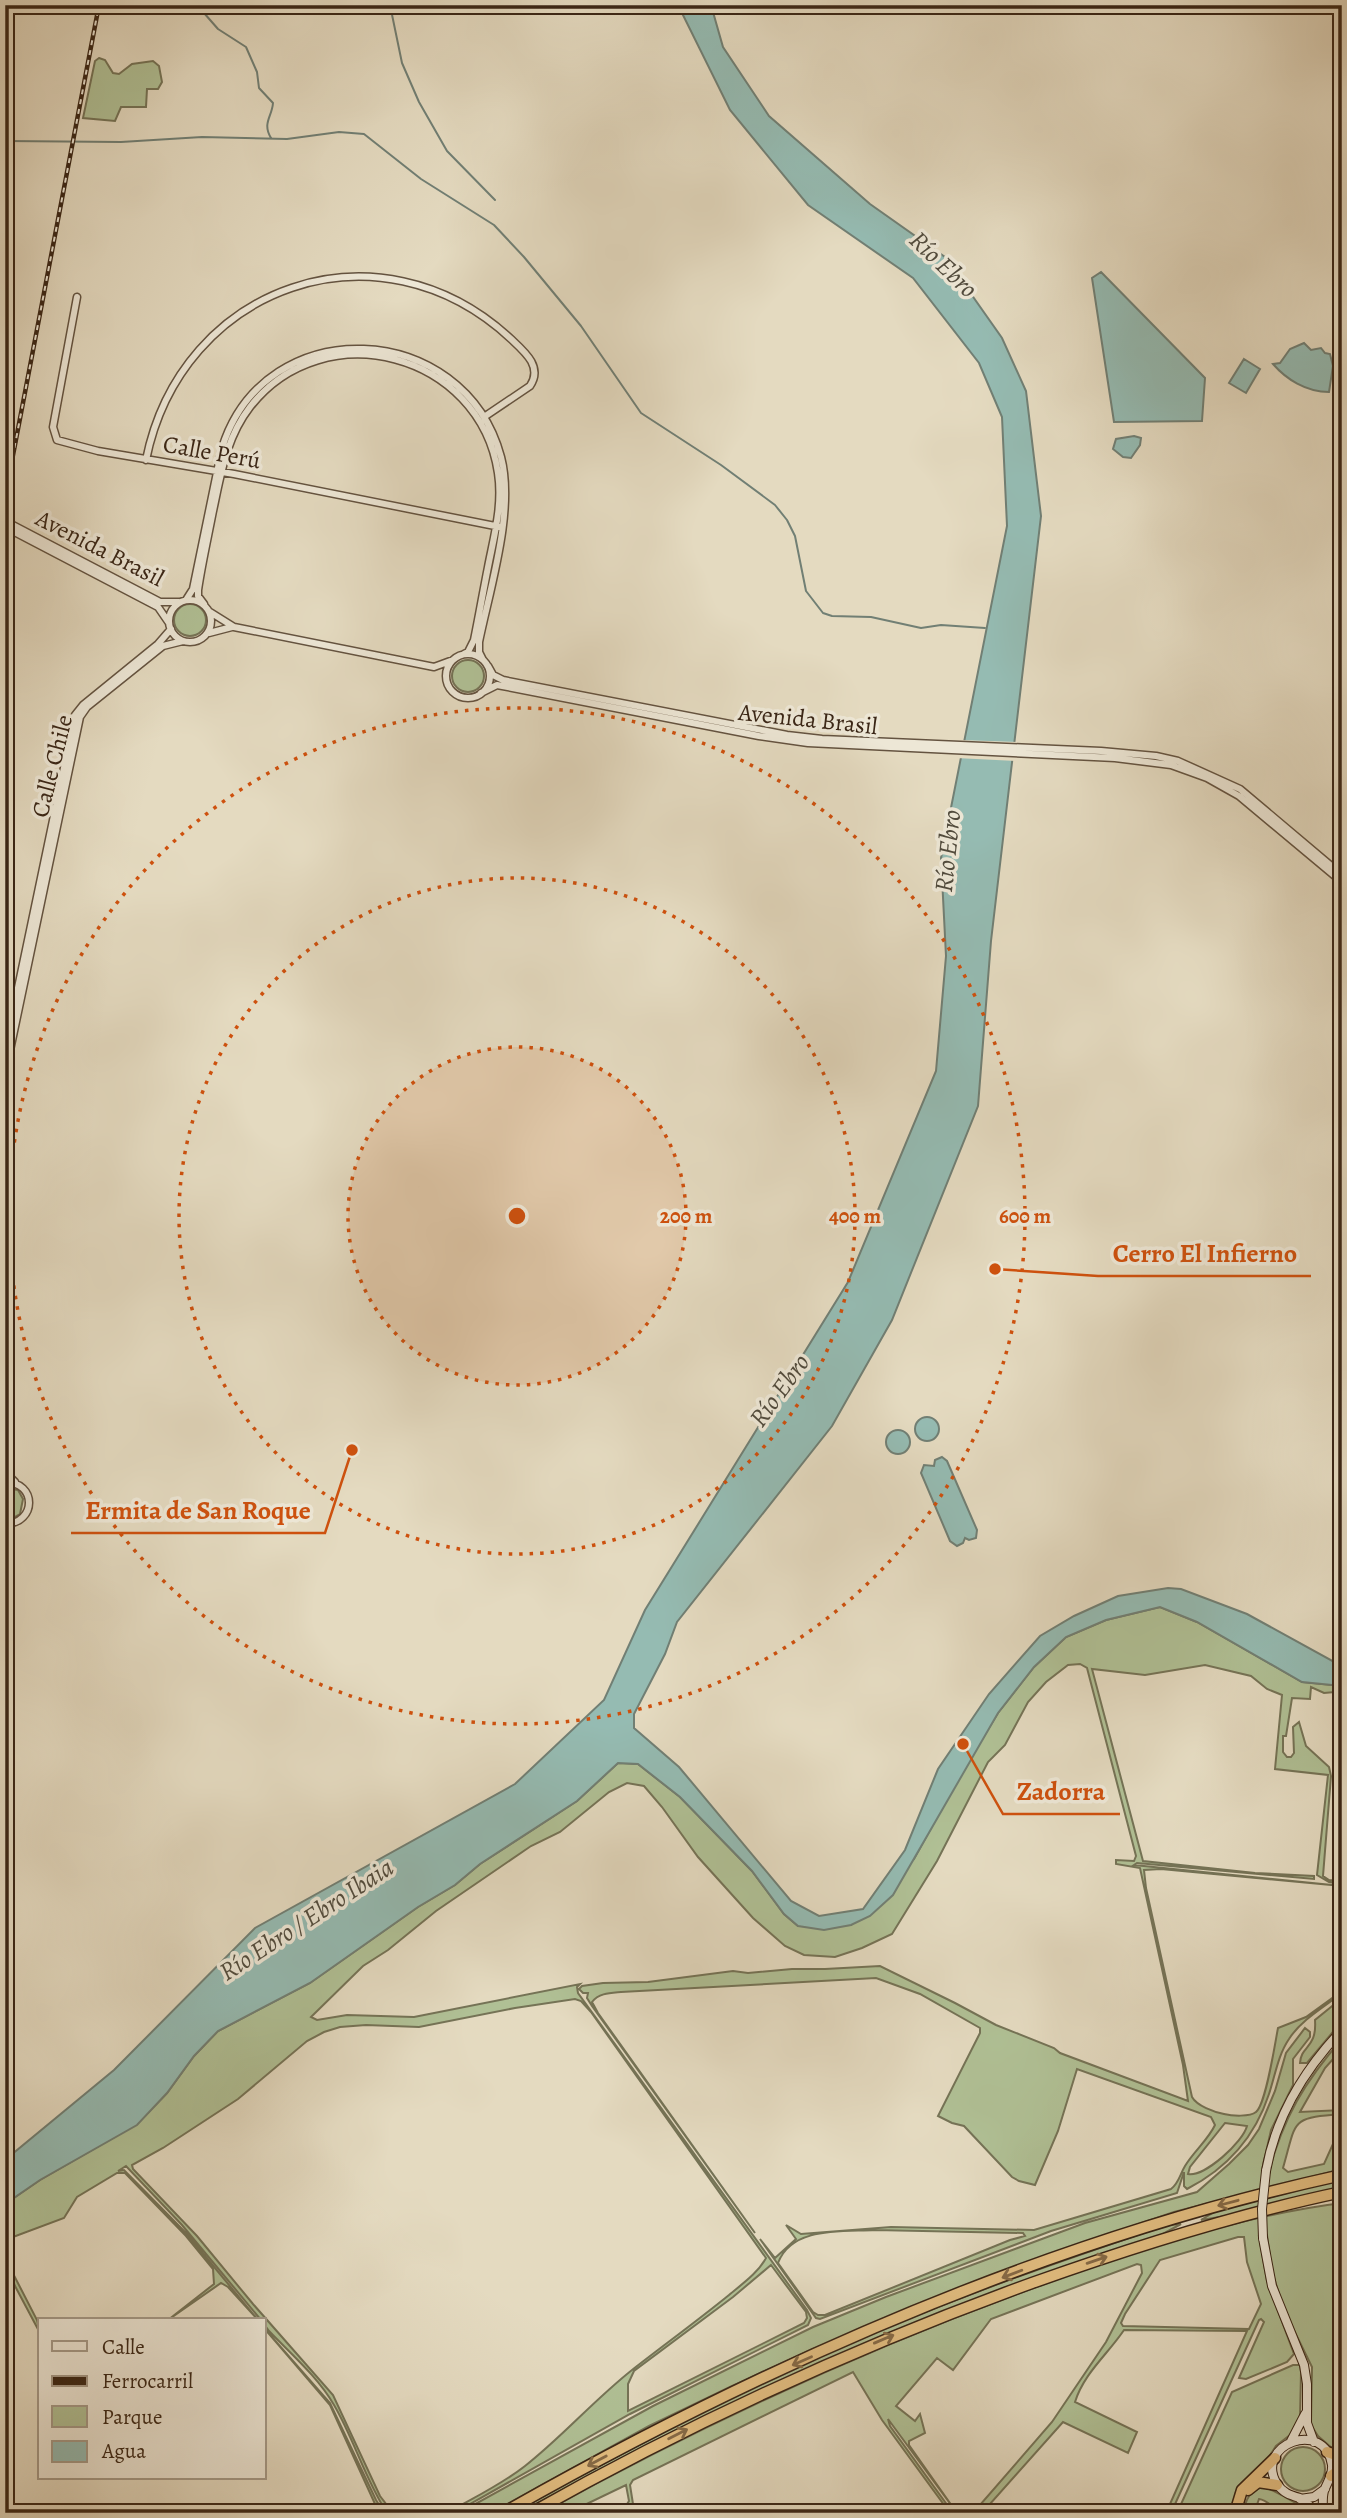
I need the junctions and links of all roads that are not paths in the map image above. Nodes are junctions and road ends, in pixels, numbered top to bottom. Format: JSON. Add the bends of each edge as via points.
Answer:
{"nodes":[{"id":1,"x":77,"y":298,"type":"dead end"},
{"id":2,"x":484,"y":417,"type":"junction"},
{"id":3,"x":146,"y":460,"type":"junction"},
{"id":4,"x":218,"y":472,"type":"junction"},
{"id":5,"x":5,"y":521,"type":"edge"},
{"id":6,"x":5,"y":527,"type":"edge"},
{"id":7,"x":499,"y":527,"type":"junction"},
{"id":8,"x":18,"y":531,"type":"junction"},
{"id":9,"x":182,"y":601,"type":"junction"},
{"id":10,"x":204,"y":604,"type":"junction"},
{"id":11,"x":210,"y":612,"type":"junction"},
{"id":12,"x":170,"y":626,"type":"junction"},
{"id":13,"x":234,"y":627,"type":"junction"},
{"id":14,"x":207,"y":634,"type":"junction"},
{"id":15,"x":183,"y":640,"type":"junction"},
{"id":16,"x":464,"y":654,"type":"junction"},
{"id":17,"x":453,"y":660,"type":"junction"},
{"id":18,"x":486,"y":663,"type":"junction"},
{"id":19,"x":434,"y":667,"type":"junction"},
{"id":20,"x":447,"y":680,"type":"junction"},
{"id":21,"x":540,"y":690,"type":"junction"},
{"id":22,"x":481,"y":693,"type":"junction"},
{"id":23,"x":1075,"y":753,"type":"junction"},
{"id":24,"x":1342,"y":875,"type":"edge"},
{"id":25,"x":1342,"y":882,"type":"edge"},
{"id":26,"x":5,"y":1050,"type":"edge"},
{"id":27,"x":5,"y":1074,"type":"edge"},
{"id":28,"x":5,"y":1461,"type":"edge"},
{"id":29,"x":5,"y":1482,"type":"edge"},
{"id":30,"x":22,"y":1487,"type":"junction"},
{"id":31,"x":5,"y":1524,"type":"edge"},
{"id":32,"x":1342,"y":2030,"type":"edge"},
{"id":33,"x":1342,"y":2175,"type":"edge"},
{"id":34,"x":1342,"y":2192,"type":"edge"},
{"id":35,"x":1342,"y":2199,"type":"edge"},
{"id":36,"x":1293,"y":2204,"type":"junction"},
{"id":37,"x":1306,"y":2411,"type":"junction"},
{"id":38,"x":1291,"y":2441,"type":"junction"},
{"id":39,"x":1314,"y":2442,"type":"junction"},
{"id":40,"x":1327,"y":2452,"type":"junction"},
{"id":41,"x":1342,"y":2457,"type":"edge"},
{"id":42,"x":1275,"y":2458,"type":"junction"},
{"id":43,"x":1342,"y":2468,"type":"edge"},
{"id":44,"x":1331,"y":2476,"type":"junction"},
{"id":45,"x":1277,"y":2485,"type":"junction"},
{"id":46,"x":1325,"y":2489,"type":"junction"},
{"id":47,"x":1300,"y":2498,"type":"junction"},
{"id":48,"x":503,"y":2513,"type":"edge"},
{"id":49,"x":531,"y":2513,"type":"edge"},
{"id":50,"x":1237,"y":2513,"type":"edge"},
{"id":51,"x":1316,"y":2513,"type":"edge"},
{"id":52,"x":1323,"y":2513,"type":"edge"}],
"edges":[{"from":1,"to":3,"type":"street","name":"Calle Perú","via":[[54,435],[64,443]]},
{"from":2,"to":3,"type":"street","via":[[535,379],[534,366],[517,344],[486,317],[441,292],[395,280],[336,278],[295,286],[263,300],[209,338],[167,395]]},
{"from":2,"to":4,"type":"street","via":[[458,387],[422,362],[379,349],[332,351],[293,364],[258,390],[229,428]]},
{"from":2,"to":7,"type":"street","via":[[504,473],[505,506]]},
{"from":3,"to":4,"type":"street","name":"Calle Perú"},
{"from":4,"to":7,"type":"street","name":"Calle Perú"},
{"from":4,"to":7,"type":"street","via":[[240,421],[272,385],[317,360],[380,355],[437,377],[476,416],[498,470]]},
{"from":4,"to":9,"type":"street","via":[[192,589]]},
{"from":4,"to":10,"type":"street","via":[[198,590]]},
{"from":5,"to":8,"type":"street","name":"Avenida Brasil"},
{"from":6,"to":8,"type":"street","name":"Avenida Brasil"},
{"from":7,"to":16,"type":"street","via":[[474,640]]},
{"from":7,"to":18,"type":"street","via":[[479,642]]},
{"from":8,"to":9,"type":"street","name":"Avenida Brasil","via":[[160,602]]},
{"from":8,"to":12,"type":"street","name":"Avenida Brasil","via":[[158,607]]},
{"from":9,"to":10,"type":"street"},
{"from":9,"to":12,"type":"street","via":[[171,611]]},
{"from":10,"to":11,"type":"street"},
{"from":11,"to":13,"type":"street"},
{"from":11,"to":14,"type":"street"},
{"from":12,"to":15,"type":"street"},
{"from":12,"to":26,"type":"street","name":"Calle Chile","via":[[159,642],[75,715]]},
{"from":13,"to":14,"type":"street"},
{"from":13,"to":19,"type":"street"},
{"from":14,"to":15,"type":"street","via":[[196,641]]},
{"from":15,"to":27,"type":"street","name":"Calle Chile","via":[[163,646],[80,718]]},
{"from":16,"to":17,"type":"street"},
{"from":16,"to":18,"type":"street"},
{"from":17,"to":19,"type":"street"},
{"from":17,"to":20,"type":"street"},
{"from":18,"to":21,"type":"street","via":[[499,678]]},
{"from":18,"to":22,"type":"street","via":[[488,684]]},
{"from":19,"to":20,"type":"street"},
{"from":20,"to":22,"type":"street","via":[[460,696]]},
{"from":21,"to":22,"type":"street","via":[[497,685]]},
{"from":21,"to":23,"type":"street","name":"Avenida Brasil","via":[[808,743]]},
{"from":23,"to":24,"type":"street","via":[[1156,756],[1194,767],[1240,789]]},
{"from":23,"to":25,"type":"street","via":[[1153,761],[1207,778],[1239,796]]},
{"from":28,"to":30,"type":"street","via":[[8,1475]]},
{"from":29,"to":30,"type":"street"},
{"from":30,"to":31,"type":"street","via":[[29,1498],[28,1511],[19,1521]]},
{"from":32,"to":37,"type":"main road","bridge":true,"via":[[1289,2099],[1272,2141],[1262,2209],[1274,2293],[1304,2365]]},
{"from":33,"to":48,"type":"highway","one_way":true,"via":[[1125,2233],[957,2295],[712,2402]]},
{"from":34,"to":36,"type":"highway"},
{"from":35,"to":36,"type":"highway"},
{"from":49,"to":36,"type":"highway","one_way":true,"via":[[722,2412],[897,2334],[1131,2248]]},
{"from":37,"to":38,"type":"main road"},
{"from":37,"to":39,"type":"main road"},
{"from":38,"to":39,"type":"main road"},
{"from":38,"to":42,"type":"main road"},
{"from":39,"to":40,"type":"main road"},
{"from":40,"to":41,"type":"highway"},
{"from":40,"to":44,"type":"main road"},
{"from":42,"to":45,"type":"main road"},
{"from":42,"to":50,"type":"highway","via":[[1242,2490]]},
{"from":43,"to":44,"type":"highway"},
{"from":44,"to":46,"type":"main road"},
{"from":45,"to":47,"type":"main road"},
{"from":45,"to":50,"type":"highway","via":[[1252,2486]]},
{"from":46,"to":47,"type":"main road","via":[[1314,2497]]},
{"from":46,"to":52,"type":"main road"},
{"from":47,"to":51,"type":"main road"}]}
